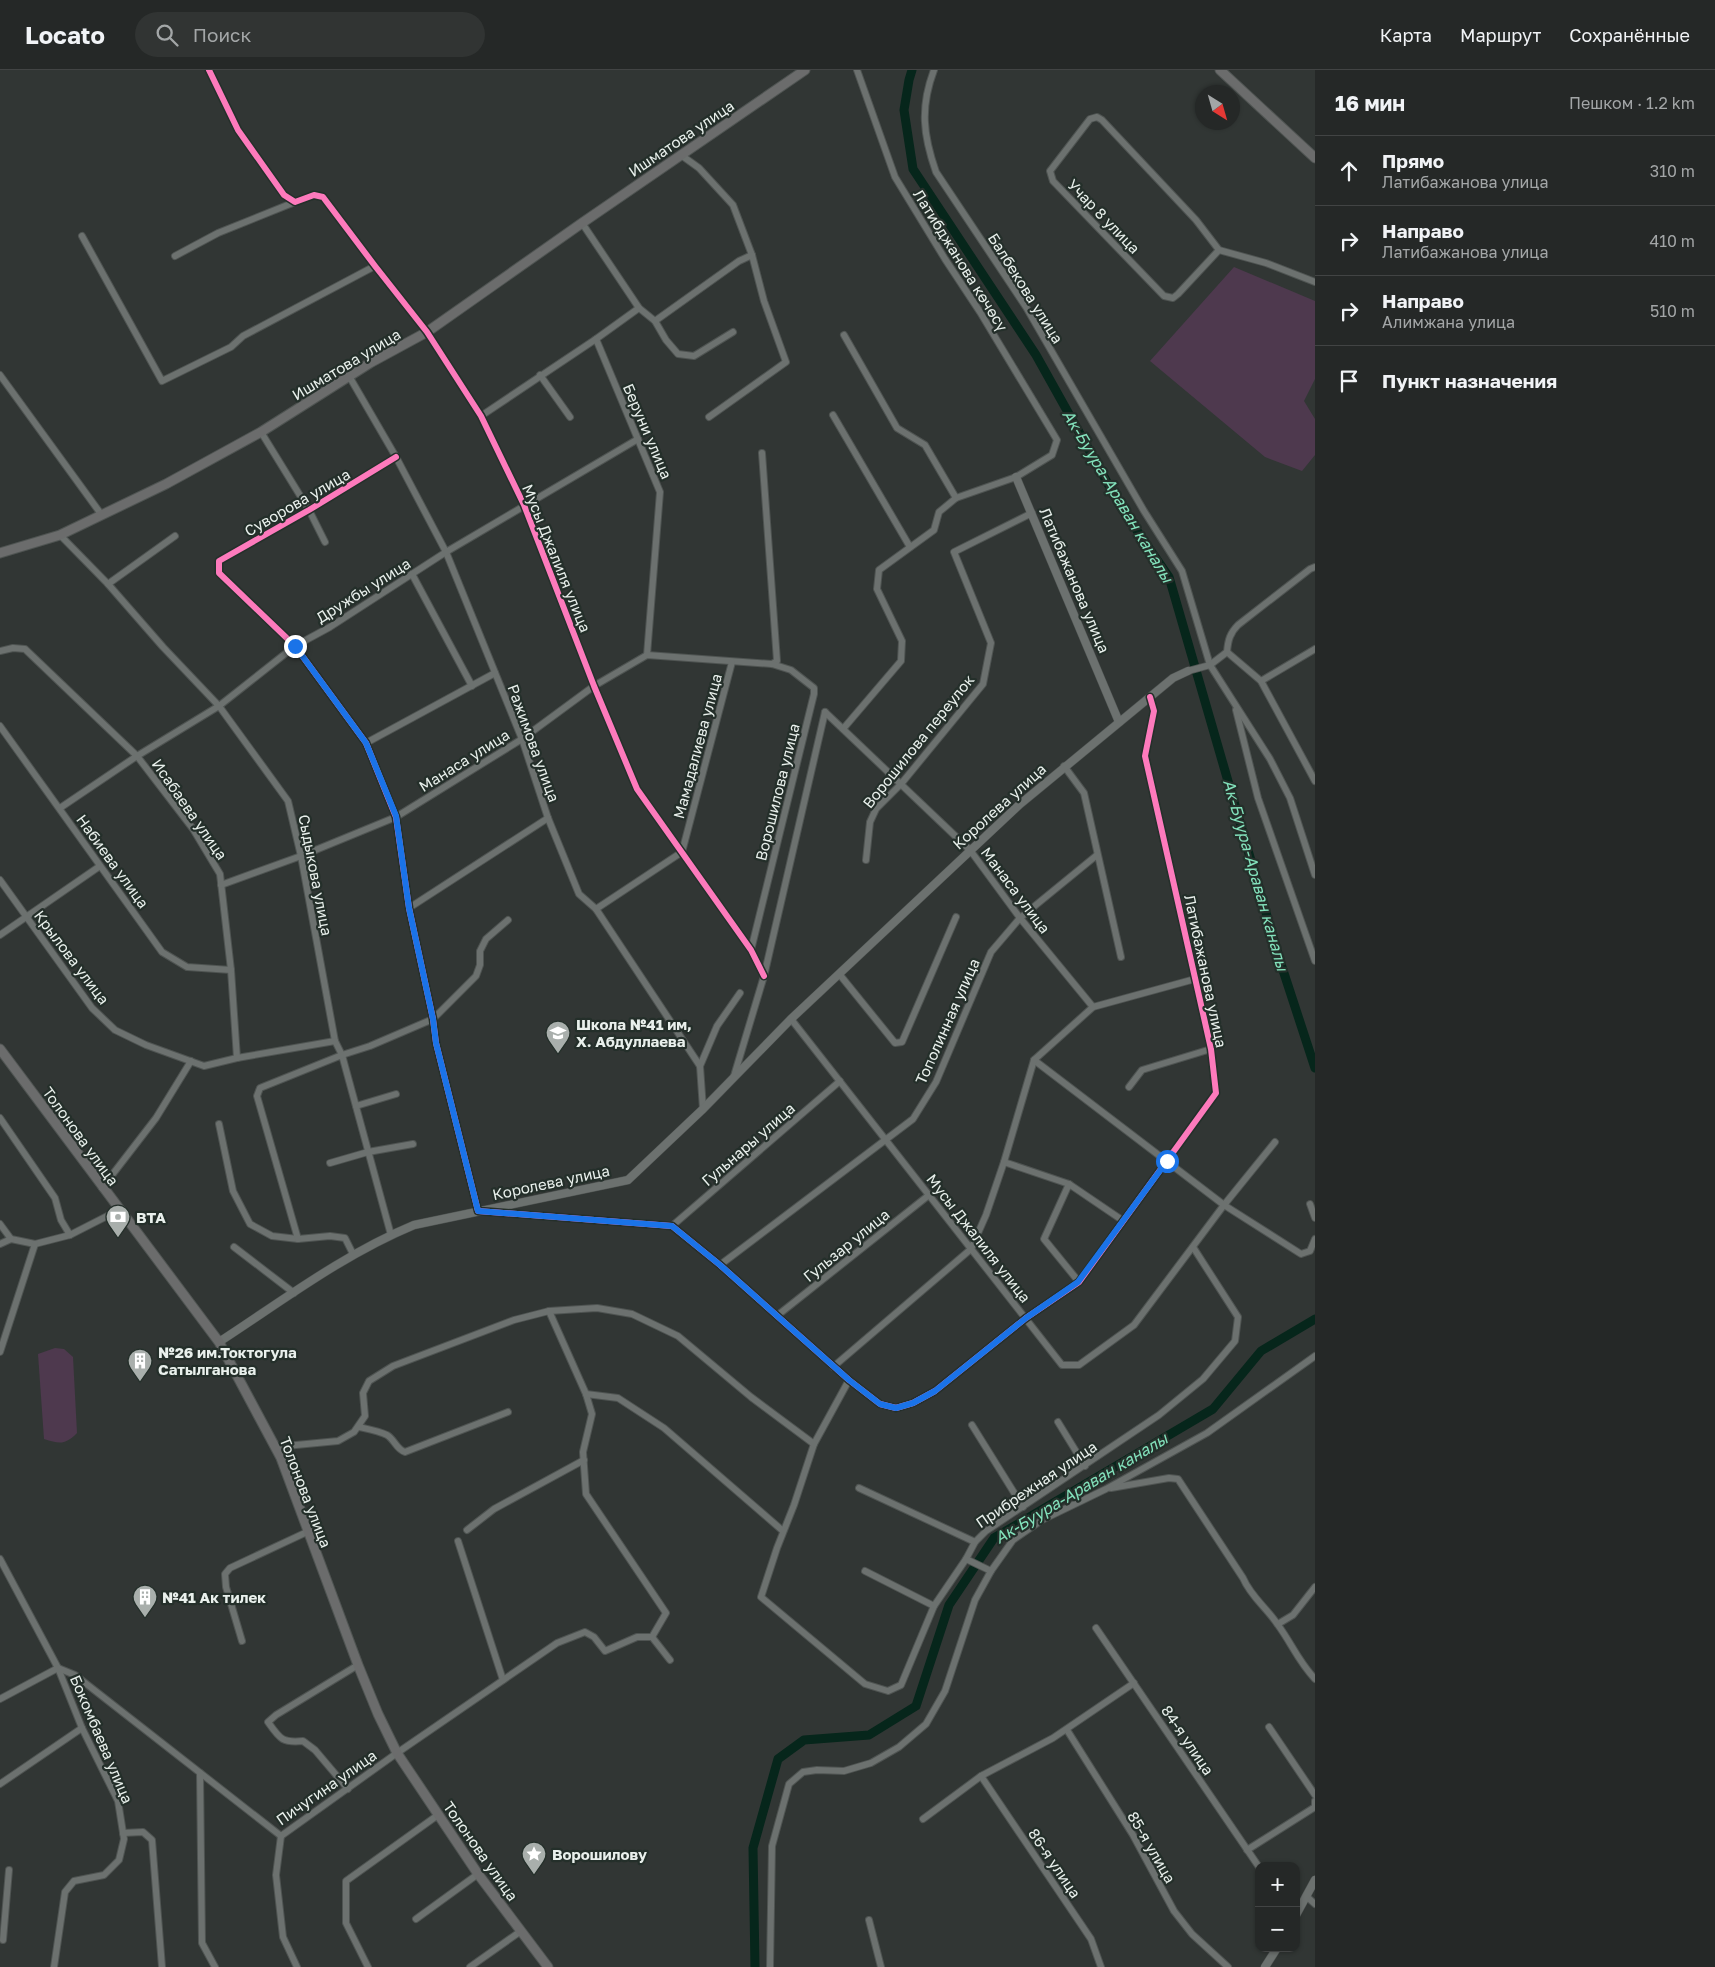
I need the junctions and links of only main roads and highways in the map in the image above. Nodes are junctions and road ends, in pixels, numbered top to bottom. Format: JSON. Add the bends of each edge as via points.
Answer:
{"nodes":[{"id":1,"x":805,"y":70,"type":"edge"},
{"id":2,"x":1220,"y":70,"type":"edge"},
{"id":3,"x":1315,"y":158,"type":"edge"},
{"id":4,"x":0,"y":553,"type":"edge"},
{"id":5,"x":0,"y":1048,"type":"edge"},
{"id":6,"x":548,"y":1967,"type":"edge"}],
"edges":[{"from":1,"to":4,"type":"main road","name":"Ишматова улица","via":[[427,332],[370,363],[261,432],[166,484],[60,535]]},
{"from":2,"to":3,"type":"main road"},
{"from":5,"to":6,"type":"main road","name":"Толонова улица","via":[[219,1342],[281,1458],[358,1665],[397,1753],[478,1874]]}]}
